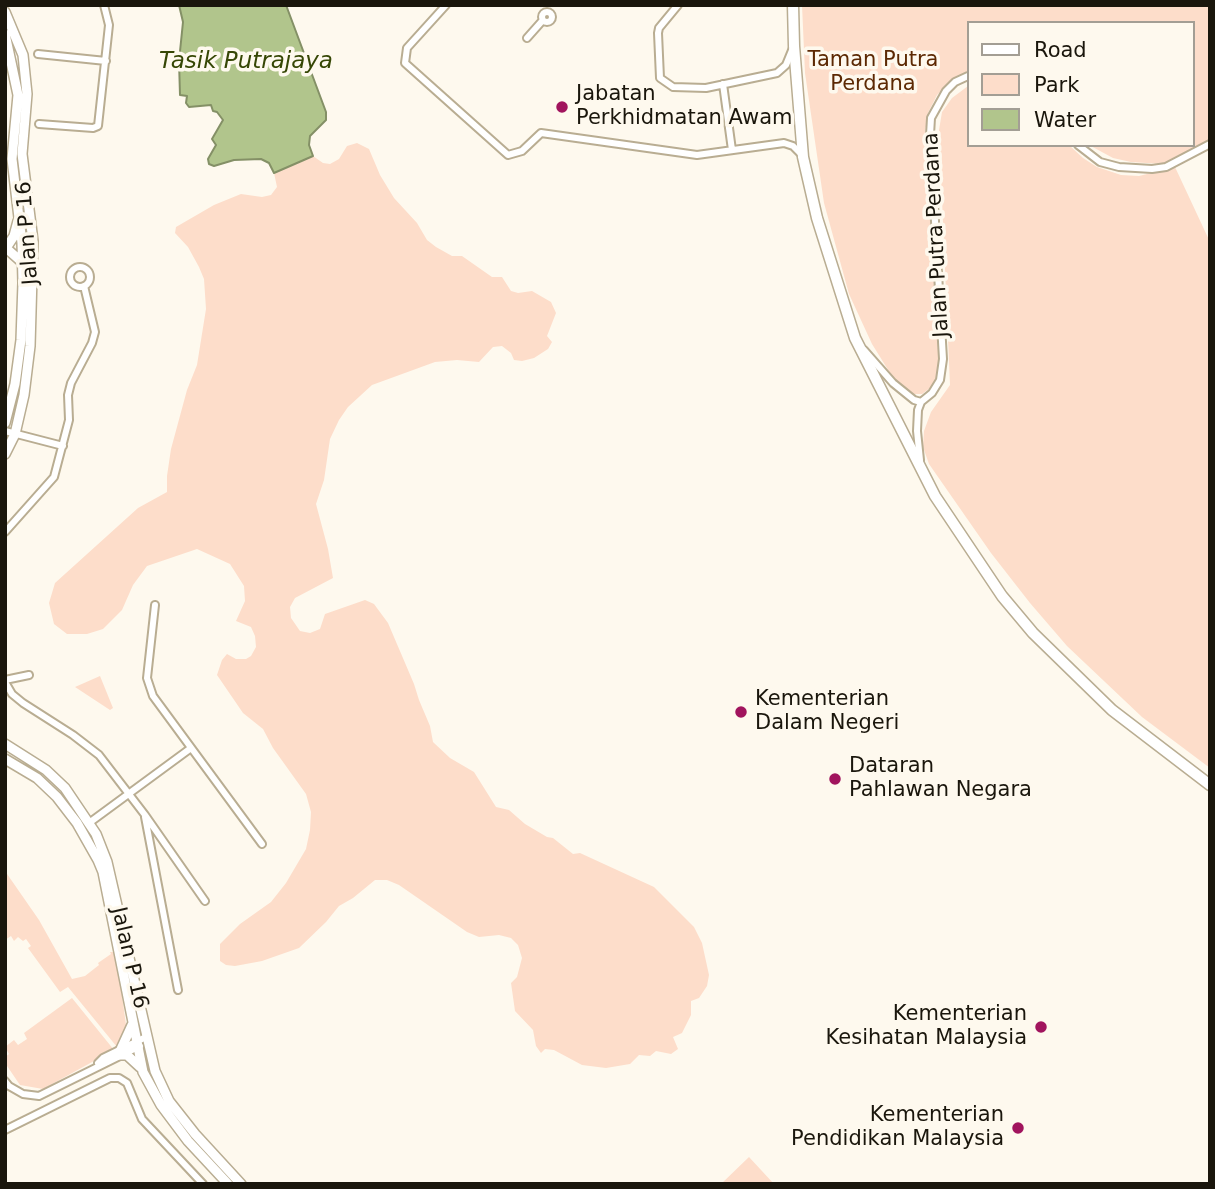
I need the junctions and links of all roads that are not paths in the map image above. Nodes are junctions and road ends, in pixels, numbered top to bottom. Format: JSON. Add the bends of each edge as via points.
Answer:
{"nodes":[{"id":1,"x":104,"y":5,"type":"edge"},
{"id":2,"x":446,"y":5,"type":"edge"},
{"id":3,"x":556,"y":5,"type":"edge"},
{"id":4,"x":678,"y":5,"type":"edge"},
{"id":5,"x":793,"y":5,"type":"edge"},
{"id":6,"x":5,"y":12,"type":"edge"},
{"id":7,"x":5,"y":34,"type":"edge"},
{"id":8,"x":527,"y":38,"type":"dead end"},
{"id":9,"x":794,"y":46,"type":"junction"},
{"id":10,"x":37,"y":54,"type":"dead end"},
{"id":11,"x":106,"y":61,"type":"junction"},
{"id":12,"x":967,"y":76,"type":"edge"},
{"id":13,"x":723,"y":84,"type":"junction"},
{"id":14,"x":39,"y":124,"type":"dead end"},
{"id":15,"x":1210,"y":144,"type":"edge"},
{"id":16,"x":1081,"y":147,"type":"edge"},
{"id":17,"x":732,"y":150,"type":"junction"},
{"id":18,"x":803,"y":157,"type":"junction"},
{"id":19,"x":19,"y":216,"type":"junction"},
{"id":20,"x":33,"y":241,"type":"junction"},
{"id":21,"x":22,"y":243,"type":"junction"},
{"id":22,"x":6,"y":248,"type":"edge"},
{"id":23,"x":23,"y":263,"type":"junction"},
{"id":24,"x":84,"y":286,"type":"dead end"},
{"id":25,"x":855,"y":338,"type":"junction"},
{"id":26,"x":921,"y":402,"type":"junction"},
{"id":27,"x":5,"y":423,"type":"edge"},
{"id":28,"x":10,"y":433,"type":"edge"},
{"id":29,"x":63,"y":446,"type":"junction"},
{"id":30,"x":5,"y":454,"type":"edge"},
{"id":31,"x":922,"y":469,"type":"junction"},
{"id":32,"x":5,"y":532,"type":"edge"},
{"id":33,"x":155,"y":605,"type":"dead end"},
{"id":34,"x":29,"y":675,"type":"dead end"},
{"id":35,"x":5,"y":681,"type":"edge"},
{"id":36,"x":5,"y":744,"type":"edge"},
{"id":37,"x":191,"y":748,"type":"junction"},
{"id":38,"x":5,"y":756,"type":"edge"},
{"id":39,"x":18,"y":766,"type":"junction"},
{"id":40,"x":5,"y":767,"type":"edge"},
{"id":41,"x":46,"y":770,"type":"junction"},
{"id":42,"x":1210,"y":785,"type":"edge"},
{"id":43,"x":130,"y":794,"type":"junction"},
{"id":44,"x":145,"y":815,"type":"junction"},
{"id":45,"x":89,"y":823,"type":"junction"},
{"id":46,"x":262,"y":844,"type":"dead end"},
{"id":47,"x":205,"y":901,"type":"dead end"},
{"id":48,"x":178,"y":990,"type":"dead end"},
{"id":49,"x":132,"y":1024,"type":"junction"},
{"id":50,"x":147,"y":1039,"type":"junction"},
{"id":51,"x":136,"y":1044,"type":"junction"},
{"id":52,"x":120,"y":1052,"type":"junction"},
{"id":53,"x":142,"y":1068,"type":"junction"},
{"id":54,"x":5,"y":1080,"type":"edge"},
{"id":55,"x":66,"y":1082,"type":"junction"},
{"id":56,"x":72,"y":1097,"type":"junction"},
{"id":57,"x":5,"y":1130,"type":"edge"},
{"id":58,"x":203,"y":1184,"type":"edge"},
{"id":59,"x":228,"y":1184,"type":"edge"},
{"id":60,"x":241,"y":1184,"type":"edge"}],
"edges":[{"from":1,"to":11,"type":"street","via":[[109,25]]},
{"from":2,"to":17,"type":"street","via":[[407,48],[405,63],[508,155],[522,151],[541,133],[697,155]]},
{"from":3,"to":8,"type":"street","via":[[550,20],[543,20]]},
{"from":4,"to":13,"type":"street","via":[[659,28],[660,78],[677,89]]},
{"from":5,"to":9,"type":"main road"},
{"from":6,"to":20,"type":"street","name":"Jalan P 16","via":[[23,55],[27,94],[22,154]]},
{"from":7,"to":19,"type":"street","name":"Jalan P 16","via":[[18,95],[12,159]]},
{"from":9,"to":13,"type":"street","via":[[777,73]]},
{"from":9,"to":18,"type":"main road"},
{"from":10,"to":11,"type":"street"},
{"from":11,"to":14,"type":"street","via":[[98,126]]},
{"from":12,"to":26,"type":"street","name":"Jalan Putra Perdana","via":[[946,91],[931,118],[943,359],[940,380]]},
{"from":13,"to":17,"type":"street"},
{"from":15,"to":16,"type":"street","via":[[1166,167],[1152,169],[1100,162]]},
{"from":17,"to":18,"type":"street","via":[[784,143]]},
{"from":18,"to":25,"type":"main road"},
{"from":19,"to":21,"type":"street","name":"Jalan P 16"},
{"from":19,"to":22,"type":"street"},
{"from":20,"to":21,"type":"street"},
{"from":20,"to":28,"type":"street","name":"Jalan P 16","via":[[30,346],[24,395]]},
{"from":21,"to":22,"type":"street"},
{"from":21,"to":23,"type":"street","name":"Jalan P 16"},
{"from":22,"to":23,"type":"street"},
{"from":23,"to":27,"type":"street","name":"Jalan P 16","via":[[21,340]]},
{"from":24,"to":29,"type":"street","via":[[95,332],[71,383]]},
{"from":25,"to":26,"type":"street","via":[[893,383]]},
{"from":25,"to":31,"type":"main road"},
{"from":26,"to":31,"type":"street","via":[[916,419]]},
{"from":28,"to":29,"type":"street"},
{"from":28,"to":30,"type":"street","name":"Jalan P 16"},
{"from":29,"to":32,"type":"street","via":[[54,477]]},
{"from":31,"to":42,"type":"main road","via":[[1002,596],[1033,633],[1112,710]]},
{"from":33,"to":37,"type":"street","via":[[149,686]]},
{"from":34,"to":35,"type":"street"},
{"from":35,"to":43,"type":"street","via":[[23,703],[99,755]]},
{"from":36,"to":41,"type":"street","name":"Jalan P 16"},
{"from":37,"to":43,"type":"street"},
{"from":37,"to":46,"type":"street"},
{"from":38,"to":39,"type":"street","name":"Jalan P 16"},
{"from":38,"to":41,"type":"street"},
{"from":39,"to":40,"type":"street"},
{"from":39,"to":49,"type":"street","name":"Jalan P 16","via":[[57,797],[98,860]]},
{"from":41,"to":45,"type":"street","name":"Jalan P 16"},
{"from":43,"to":44,"type":"street"},
{"from":43,"to":45,"type":"street"},
{"from":44,"to":47,"type":"street"},
{"from":44,"to":48,"type":"street"},
{"from":45,"to":50,"type":"street","name":"Jalan P 16","via":[[107,862]]},
{"from":49,"to":51,"type":"street","name":"Jalan P 16"},
{"from":49,"to":52,"type":"street"},
{"from":50,"to":51,"type":"street"},
{"from":50,"to":60,"type":"street","name":"Jalan P 16","via":[[169,1101]]},
{"from":51,"to":52,"type":"street"},
{"from":51,"to":53,"type":"street","name":"Jalan P 16"},
{"from":52,"to":53,"type":"street"},
{"from":52,"to":55,"type":"street"},
{"from":53,"to":59,"type":"street","name":"Jalan P 16","via":[[161,1105]]},
{"from":54,"to":55,"type":"street","via":[[23,1094],[39,1096]]},
{"from":55,"to":56,"type":"street"},
{"from":56,"to":57,"type":"street"},
{"from":56,"to":58,"type":"street","via":[[110,1078],[127,1083],[142,1119]]}]}
